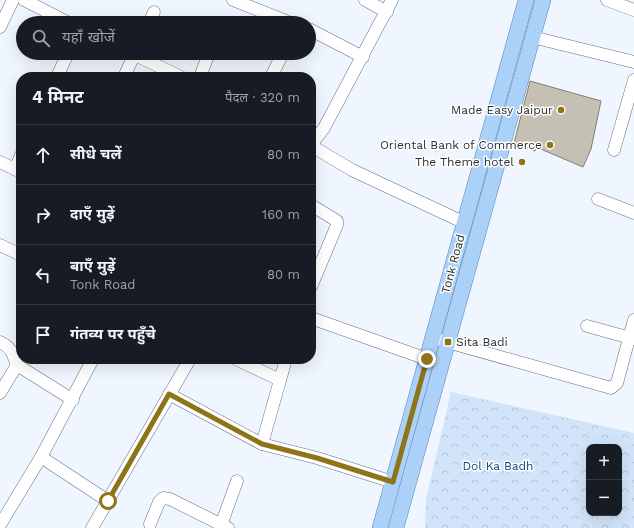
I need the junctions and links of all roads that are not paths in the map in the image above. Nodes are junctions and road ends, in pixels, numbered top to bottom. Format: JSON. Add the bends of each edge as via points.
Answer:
{"nodes":[{"id":1,"x":13,"y":0,"type":"edge"},
{"id":2,"x":24,"y":0,"type":"edge"},
{"id":3,"x":233,"y":0,"type":"edge"},
{"id":4,"x":365,"y":0,"type":"edge"},
{"id":5,"x":392,"y":0,"type":"edge"},
{"id":6,"x":526,"y":0,"type":"edge"},
{"id":7,"x":542,"y":0,"type":"edge"},
{"id":8,"x":607,"y":0,"type":"edge"},
{"id":9,"x":634,"y":10,"type":"edge"},
{"id":10,"x":387,"y":12,"type":"junction"},
{"id":11,"x":55,"y":16,"type":"edge"},
{"id":12,"x":273,"y":16,"type":"edge"},
{"id":13,"x":0,"y":27,"type":"edge"},
{"id":14,"x":316,"y":33,"type":"edge"},
{"id":15,"x":532,"y":37,"type":"junction"},
{"id":16,"x":363,"y":57,"type":"junction"},
{"id":17,"x":65,"y":60,"type":"edge"},
{"id":18,"x":131,"y":60,"type":"edge"},
{"id":19,"x":146,"y":60,"type":"edge"},
{"id":20,"x":206,"y":60,"type":"edge"},
{"id":21,"x":280,"y":60,"type":"edge"},
{"id":22,"x":634,"y":62,"type":"edge"},
{"id":23,"x":59,"y":72,"type":"edge"},
{"id":24,"x":126,"y":72,"type":"edge"},
{"id":25,"x":171,"y":72,"type":"edge"},
{"id":26,"x":202,"y":72,"type":"edge"},
{"id":27,"x":274,"y":72,"type":"edge"},
{"id":28,"x":634,"y":80,"type":"edge"},
{"id":29,"x":316,"y":140,"type":"edge"},
{"id":30,"x":316,"y":148,"type":"edge"},
{"id":31,"x":614,"y":150,"type":"dead end"},
{"id":32,"x":0,"y":162,"type":"edge"},
{"id":33,"x":16,"y":170,"type":"edge"},
{"id":34,"x":598,"y":199,"type":"dead end"},
{"id":35,"x":316,"y":208,"type":"edge"},
{"id":36,"x":634,"y":213,"type":"edge"},
{"id":37,"x":465,"y":223,"type":"junction"},
{"id":38,"x":0,"y":245,"type":"edge"},
{"id":39,"x":16,"y":253,"type":"edge"},
{"id":40,"x":316,"y":275,"type":"edge"},
{"id":41,"x":316,"y":320,"type":"edge"},
{"id":42,"x":634,"y":320,"type":"edge"},
{"id":43,"x":587,"y":326,"type":"dead end"},
{"id":44,"x":433,"y":338,"type":"junction"},
{"id":45,"x":632,"y":338,"type":"edge"},
{"id":46,"x":0,"y":342,"type":"edge"},
{"id":47,"x":448,"y":342,"type":"junction"},
{"id":48,"x":16,"y":357,"type":"edge"},
{"id":49,"x":427,"y":359,"type":"junction"},
{"id":50,"x":17,"y":364,"type":"edge"},
{"id":51,"x":23,"y":364,"type":"edge"},
{"id":52,"x":91,"y":364,"type":"edge"},
{"id":53,"x":187,"y":364,"type":"edge"},
{"id":54,"x":246,"y":364,"type":"edge"},
{"id":55,"x":285,"y":364,"type":"edge"},
{"id":56,"x":280,"y":380,"type":"junction"},
{"id":57,"x":0,"y":393,"type":"edge"},
{"id":58,"x":169,"y":394,"type":"junction"},
{"id":59,"x":73,"y":400,"type":"junction"},
{"id":60,"x":262,"y":444,"type":"junction"},
{"id":61,"x":40,"y":457,"type":"junction"},
{"id":62,"x":237,"y":481,"type":"dead end"},
{"id":63,"x":393,"y":482,"type":"junction"},
{"id":64,"x":108,"y":501,"type":"junction"},
{"id":65,"x":150,"y":524,"type":"dead end"},
{"id":66,"x":0,"y":526,"type":"edge"},
{"id":67,"x":225,"y":527,"type":"edge"},
{"id":68,"x":92,"y":528,"type":"edge"},
{"id":69,"x":380,"y":528,"type":"edge"},
{"id":70,"x":396,"y":528,"type":"edge"}],
"edges":[{"from":1,"to":13,"type":"street"},
{"from":2,"to":11,"type":"street"},
{"from":3,"to":12,"type":"street"},
{"from":4,"to":10,"type":"street"},
{"from":5,"to":10,"type":"street"},
{"from":6,"to":37,"type":"main road","name":"Tonk Road"},
{"from":7,"to":15,"type":"main road","name":"Tonk Road"},
{"from":8,"to":9,"type":"street"},
{"from":10,"to":16,"type":"street"},
{"from":14,"to":16,"type":"street"},
{"from":15,"to":22,"type":"street"},
{"from":15,"to":47,"type":"main road","name":"Tonk Road"},
{"from":16,"to":29,"type":"street"},
{"from":17,"to":23,"type":"street"},
{"from":18,"to":24,"type":"street"},
{"from":19,"to":25,"type":"street"},
{"from":20,"to":26,"type":"street"},
{"from":21,"to":27,"type":"street"},
{"from":28,"to":31,"type":"street"},
{"from":30,"to":37,"type":"street","via":[[352,170]]},
{"from":32,"to":33,"type":"street"},
{"from":34,"to":36,"type":"street"},
{"from":35,"to":40,"type":"street","via":[[337,221]]},
{"from":37,"to":44,"type":"main road","name":"Tonk Road"},
{"from":38,"to":39,"type":"street"},
{"from":41,"to":49,"type":"street"},
{"from":42,"to":45,"type":"street"},
{"from":43,"to":45,"type":"street"},
{"from":44,"to":47,"type":"street"},
{"from":44,"to":49,"type":"main road","name":"Tonk Road"},
{"from":45,"to":47,"type":"street","via":[[617,382],[611,388]]},
{"from":46,"to":48,"type":"street"},
{"from":47,"to":70,"type":"main road","name":"Tonk Road"},
{"from":49,"to":63,"type":"main road","name":"Tonk Road"},
{"from":50,"to":57,"type":"street"},
{"from":51,"to":59,"type":"street"},
{"from":52,"to":59,"type":"street"},
{"from":53,"to":58,"type":"street"},
{"from":54,"to":56,"type":"street"},
{"from":55,"to":56,"type":"street"},
{"from":56,"to":60,"type":"street"},
{"from":58,"to":60,"type":"street"},
{"from":58,"to":64,"type":"street"},
{"from":59,"to":61,"type":"street"},
{"from":60,"to":63,"type":"street"},
{"from":61,"to":64,"type":"street"},
{"from":61,"to":66,"type":"street"},
{"from":62,"to":67,"type":"street"},
{"from":63,"to":69,"type":"main road","name":"Tonk Road"},
{"from":64,"to":68,"type":"street"},
{"from":65,"to":67,"type":"street","via":[[163,498],[170,499]]}]}
